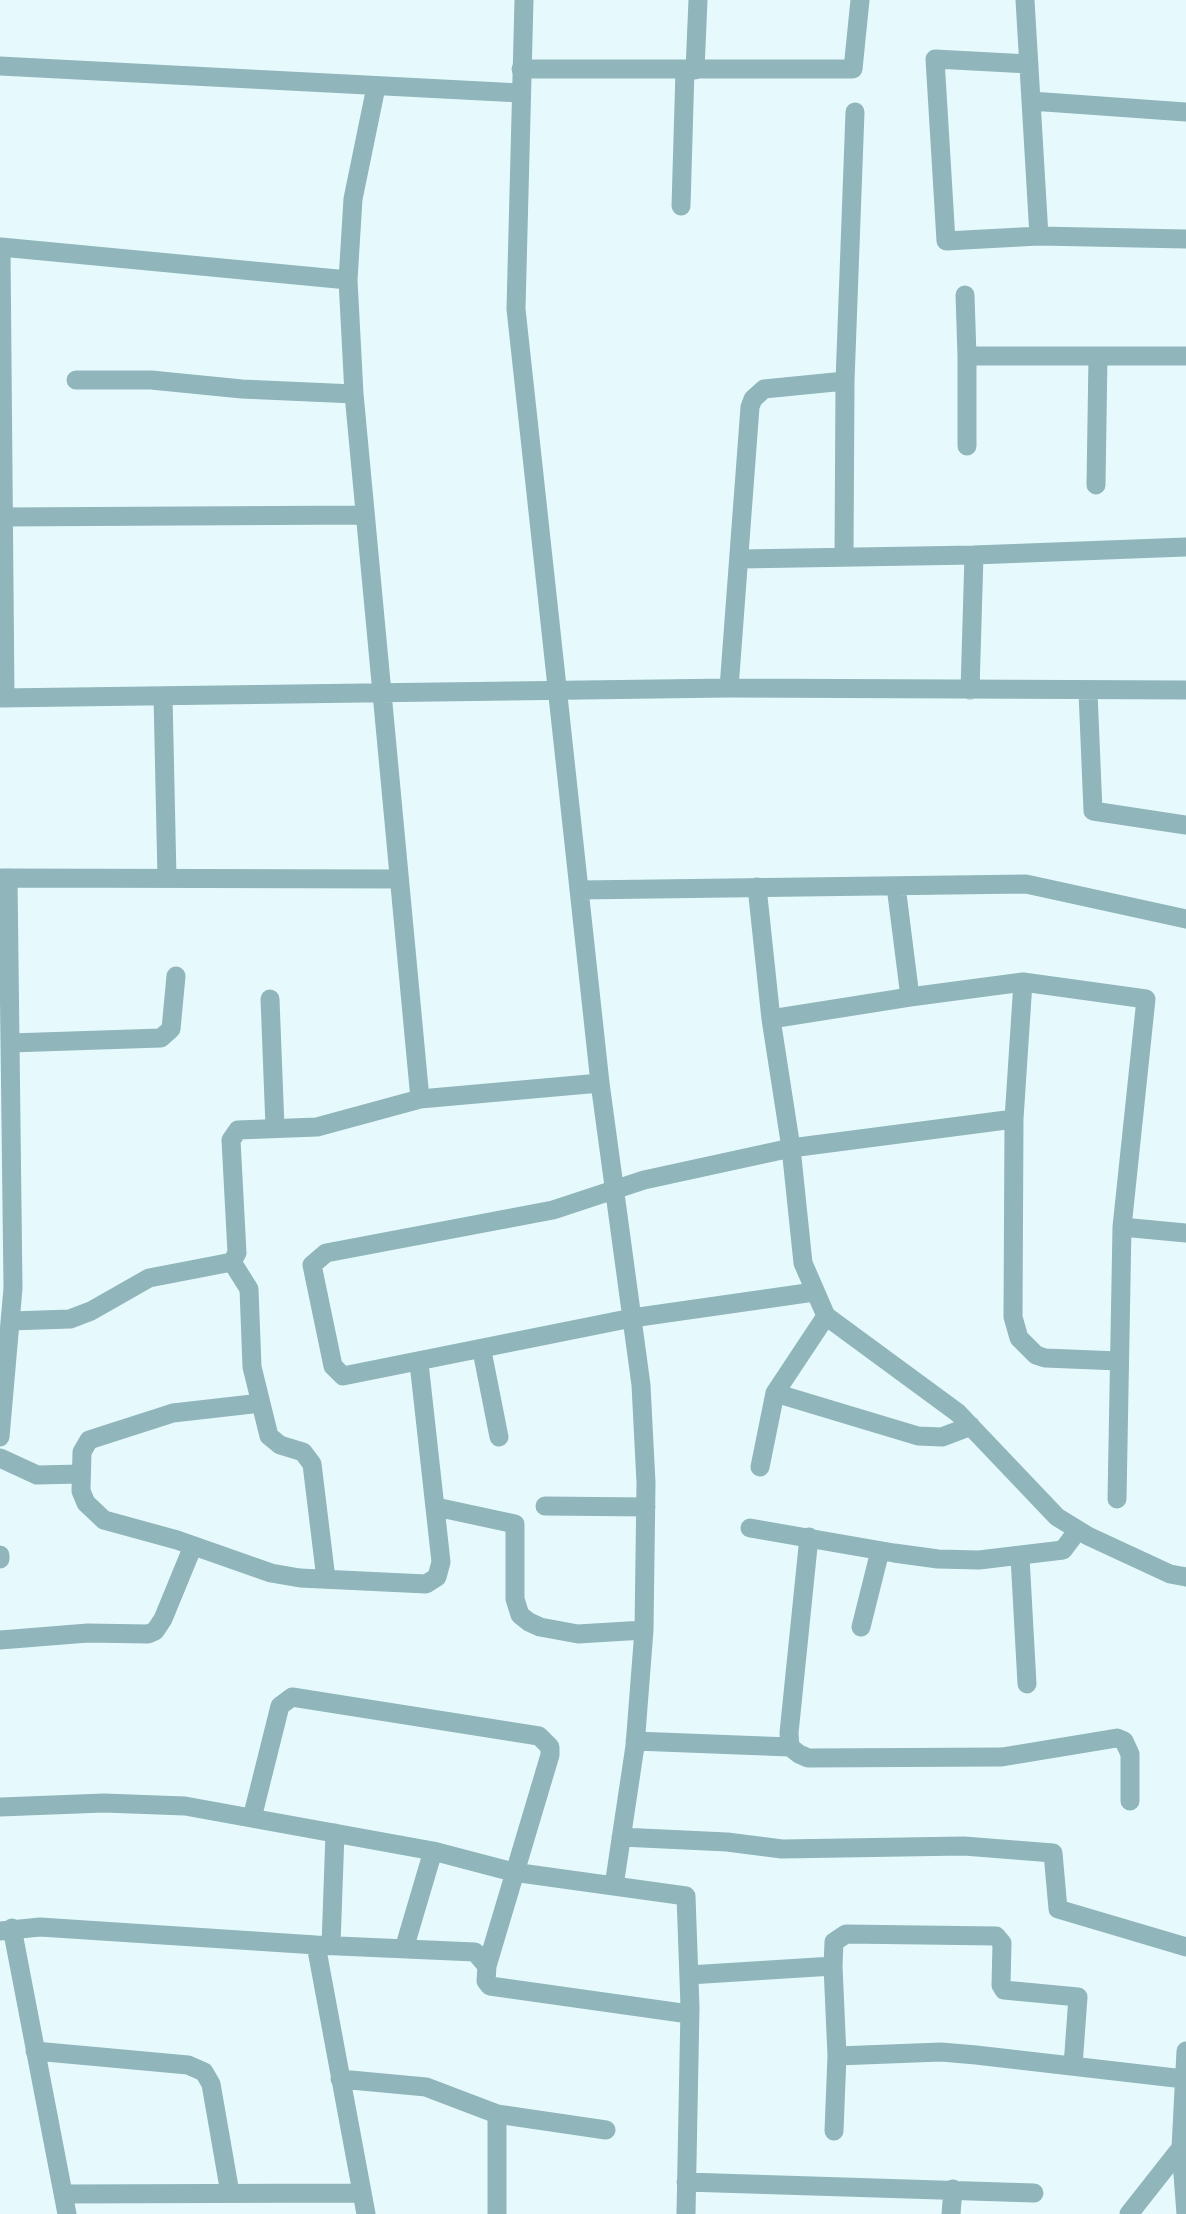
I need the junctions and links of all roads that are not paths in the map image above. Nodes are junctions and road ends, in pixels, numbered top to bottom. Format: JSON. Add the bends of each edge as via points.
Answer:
{"nodes":[{"id":1,"x":524,"y":0,"type":"edge"},
{"id":2,"x":698,"y":0,"type":"edge"},
{"id":3,"x":860,"y":0,"type":"edge"},
{"id":4,"x":1025,"y":0,"type":"edge"},
{"id":5,"x":1029,"y":64,"type":"junction"},
{"id":6,"x":0,"y":66,"type":"edge"},
{"id":7,"x":521,"y":69,"type":"junction"},
{"id":8,"x":690,"y":70,"type":"junction"},
{"id":9,"x":376,"y":87,"type":"junction"},
{"id":10,"x":520,"y":93,"type":"junction"},
{"id":11,"x":1031,"y":101,"type":"junction"},
{"id":12,"x":855,"y":112,"type":"dead end"},
{"id":13,"x":1186,"y":113,"type":"edge"},
{"id":14,"x":681,"y":206,"type":"dead end"},
{"id":15,"x":1040,"y":236,"type":"junction"},
{"id":16,"x":1186,"y":239,"type":"edge"},
{"id":17,"x":348,"y":280,"type":"junction"},
{"id":18,"x":965,"y":295,"type":"dead end"},
{"id":19,"x":967,"y":356,"type":"junction"},
{"id":20,"x":1098,"y":356,"type":"junction"},
{"id":21,"x":1186,"y":356,"type":"edge"},
{"id":22,"x":76,"y":380,"type":"dead end"},
{"id":23,"x":845,"y":381,"type":"junction"},
{"id":24,"x":354,"y":394,"type":"junction"},
{"id":25,"x":967,"y":446,"type":"dead end"},
{"id":26,"x":1096,"y":485,"type":"dead end"},
{"id":27,"x":365,"y":515,"type":"junction"},
{"id":28,"x":2,"y":517,"type":"junction"},
{"id":29,"x":1186,"y":547,"type":"edge"},
{"id":30,"x":974,"y":555,"type":"junction"},
{"id":31,"x":844,"y":557,"type":"junction"},
{"id":32,"x":740,"y":559,"type":"junction"},
{"id":33,"x":729,"y":688,"type":"junction"},
{"id":34,"x":970,"y":690,"type":"junction"},
{"id":35,"x":1186,"y":690,"type":"edge"},
{"id":36,"x":559,"y":691,"type":"junction"},
{"id":37,"x":1088,"y":692,"type":"junction"},
{"id":38,"x":382,"y":693,"type":"junction"},
{"id":39,"x":163,"y":696,"type":"junction"},
{"id":40,"x":2,"y":698,"type":"edge"},
{"id":41,"x":1186,"y":825,"type":"edge"},
{"id":42,"x":4,"y":878,"type":"edge"},
{"id":43,"x":167,"y":878,"type":"junction"},
{"id":44,"x":399,"y":879,"type":"junction"},
{"id":45,"x":896,"y":886,"type":"junction"},
{"id":46,"x":757,"y":887,"type":"junction"},
{"id":47,"x":580,"y":890,"type":"junction"},
{"id":48,"x":1186,"y":919,"type":"edge"},
{"id":49,"x":176,"y":976,"type":"dead end"},
{"id":50,"x":1023,"y":982,"type":"junction"},
{"id":51,"x":910,"y":997,"type":"junction"},
{"id":52,"x":270,"y":999,"type":"dead end"},
{"id":53,"x":771,"y":1019,"type":"junction"},
{"id":54,"x":10,"y":1042,"type":"junction"},
{"id":55,"x":600,"y":1083,"type":"junction"},
{"id":56,"x":420,"y":1099,"type":"junction"},
{"id":57,"x":1014,"y":1119,"type":"junction"},
{"id":58,"x":275,"y":1127,"type":"junction"},
{"id":59,"x":792,"y":1148,"type":"junction"},
{"id":60,"x":615,"y":1190,"type":"junction"},
{"id":61,"x":1122,"y":1227,"type":"junction"},
{"id":62,"x":1186,"y":1233,"type":"edge"},
{"id":63,"x":232,"y":1262,"type":"junction"},
{"id":64,"x":6,"y":1285,"type":"edge"},
{"id":65,"x":814,"y":1292,"type":"junction"},
{"id":66,"x":826,"y":1316,"type":"junction"},
{"id":67,"x":632,"y":1318,"type":"junction"},
{"id":68,"x":11,"y":1321,"type":"junction"},
{"id":69,"x":482,"y":1351,"type":"junction"},
{"id":70,"x":1119,"y":1361,"type":"junction"},
{"id":71,"x":419,"y":1363,"type":"junction"},
{"id":72,"x":775,"y":1393,"type":"junction"},
{"id":73,"x":261,"y":1403,"type":"junction"},
{"id":74,"x":971,"y":1426,"type":"junction"},
{"id":75,"x":0,"y":1437,"type":"edge"},
{"id":76,"x":499,"y":1437,"type":"dead end"},
{"id":77,"x":0,"y":1458,"type":"edge"},
{"id":78,"x":761,"y":1467,"type":"dead end"},
{"id":79,"x":81,"y":1474,"type":"junction"},
{"id":80,"x":1117,"y":1500,"type":"dead end"},
{"id":81,"x":544,"y":1506,"type":"dead end"},
{"id":82,"x":436,"y":1507,"type":"junction"},
{"id":83,"x":646,"y":1507,"type":"junction"},
{"id":84,"x":750,"y":1528,"type":"dead end"},
{"id":85,"x":1078,"y":1530,"type":"junction"},
{"id":86,"x":809,"y":1537,"type":"junction"},
{"id":87,"x":193,"y":1546,"type":"junction"},
{"id":88,"x":880,"y":1551,"type":"junction"},
{"id":89,"x":1020,"y":1557,"type":"junction"},
{"id":90,"x":1186,"y":1577,"type":"edge"},
{"id":91,"x":326,"y":1579,"type":"junction"},
{"id":92,"x":861,"y":1627,"type":"dead end"},
{"id":93,"x":644,"y":1630,"type":"junction"},
{"id":94,"x":0,"y":1640,"type":"edge"},
{"id":95,"x":1027,"y":1684,"type":"dead end"},
{"id":96,"x":635,"y":1741,"type":"junction"},
{"id":97,"x":790,"y":1747,"type":"junction"},
{"id":98,"x":1130,"y":1801,"type":"dead end"},
{"id":99,"x":0,"y":1807,"type":"edge"},
{"id":100,"x":252,"y":1818,"type":"junction"},
{"id":101,"x":335,"y":1833,"type":"junction"},
{"id":102,"x":621,"y":1836,"type":"junction"},
{"id":103,"x":433,"y":1851,"type":"junction"},
{"id":104,"x":513,"y":1872,"type":"junction"},
{"id":105,"x":614,"y":1886,"type":"junction"},
{"id":106,"x":6,"y":1929,"type":"edge"},
{"id":107,"x":324,"y":1945,"type":"junction"},
{"id":108,"x":1186,"y":1947,"type":"edge"},
{"id":109,"x":404,"y":1950,"type":"junction"},
{"id":110,"x":487,"y":1966,"type":"junction"},
{"id":111,"x":833,"y":1966,"type":"junction"},
{"id":112,"x":689,"y":1975,"type":"junction"},
{"id":113,"x":689,"y":2014,"type":"junction"},
{"id":114,"x":36,"y":2051,"type":"junction"},
{"id":115,"x":1186,"y":2051,"type":"edge"},
{"id":116,"x":836,"y":2056,"type":"junction"},
{"id":117,"x":1073,"y":2066,"type":"junction"},
{"id":118,"x":340,"y":2078,"type":"junction"},
{"id":119,"x":1184,"y":2079,"type":"junction"},
{"id":120,"x":497,"y":2114,"type":"junction"},
{"id":121,"x":606,"y":2130,"type":"dead end"},
{"id":122,"x":834,"y":2131,"type":"dead end"},
{"id":123,"x":1181,"y":2148,"type":"junction"},
{"id":124,"x":686,"y":2182,"type":"junction"},
{"id":125,"x":953,"y":2189,"type":"junction"},
{"id":126,"x":229,"y":2193,"type":"junction"},
{"id":127,"x":362,"y":2193,"type":"junction"},
{"id":128,"x":1034,"y":2193,"type":"dead end"},
{"id":129,"x":63,"y":2194,"type":"junction"},
{"id":130,"x":67,"y":2214,"type":"edge"},
{"id":131,"x":366,"y":2214,"type":"edge"},
{"id":132,"x":497,"y":2214,"type":"edge"},
{"id":133,"x":685,"y":2214,"type":"edge"},
{"id":134,"x":951,"y":2214,"type":"edge"},
{"id":135,"x":1129,"y":2214,"type":"edge"},
{"id":136,"x":1186,"y":2214,"type":"edge"}],
"edges":[{"from":1,"to":7,"type":"street"},
{"from":2,"to":8,"type":"street"},
{"from":3,"to":8,"type":"street","via":[[853,69]]},
{"from":4,"to":5,"type":"street"},
{"from":5,"to":11,"type":"street"},
{"from":5,"to":15,"type":"street","via":[[935,59],[946,241]]},
{"from":6,"to":9,"type":"street"},
{"from":7,"to":8,"type":"street"},
{"from":7,"to":10,"type":"street"},
{"from":8,"to":14,"type":"street"},
{"from":9,"to":10,"type":"street"},
{"from":9,"to":17,"type":"street","via":[[353,199]]},
{"from":10,"to":36,"type":"street","via":[[516,309]]},
{"from":11,"to":13,"type":"street"},
{"from":11,"to":15,"type":"street"},
{"from":12,"to":23,"type":"street"},
{"from":15,"to":16,"type":"street"},
{"from":17,"to":24,"type":"street"},
{"from":17,"to":28,"type":"street","via":[[1,247]]},
{"from":18,"to":19,"type":"street"},
{"from":19,"to":20,"type":"street"},
{"from":19,"to":25,"type":"street"},
{"from":20,"to":21,"type":"street"},
{"from":20,"to":26,"type":"street"},
{"from":22,"to":24,"type":"street","via":[[151,380]]},
{"from":23,"to":31,"type":"street"},
{"from":23,"to":32,"type":"street","via":[[770,387],[753,399]]},
{"from":24,"to":27,"type":"street"},
{"from":27,"to":28,"type":"street"},
{"from":27,"to":38,"type":"street"},
{"from":28,"to":40,"type":"street"},
{"from":29,"to":30,"type":"street"},
{"from":30,"to":31,"type":"street"},
{"from":30,"to":34,"type":"street"},
{"from":31,"to":32,"type":"street"},
{"from":32,"to":33,"type":"street"},
{"from":33,"to":34,"type":"street"},
{"from":33,"to":36,"type":"street"},
{"from":34,"to":37,"type":"street"},
{"from":35,"to":37,"type":"street"},
{"from":36,"to":38,"type":"street"},
{"from":36,"to":47,"type":"street"},
{"from":37,"to":41,"type":"street","via":[[1093,811]]},
{"from":38,"to":39,"type":"street"},
{"from":38,"to":44,"type":"street"},
{"from":39,"to":40,"type":"street"},
{"from":39,"to":43,"type":"street"},
{"from":42,"to":43,"type":"street"},
{"from":42,"to":54,"type":"street"},
{"from":43,"to":44,"type":"street"},
{"from":44,"to":56,"type":"street"},
{"from":45,"to":46,"type":"street"},
{"from":45,"to":48,"type":"street","via":[[1026,884]]},
{"from":45,"to":51,"type":"street"},
{"from":46,"to":47,"type":"street"},
{"from":46,"to":53,"type":"street"},
{"from":47,"to":55,"type":"street"},
{"from":49,"to":54,"type":"street","via":[[171,1029],[161,1038]]},
{"from":50,"to":51,"type":"street"},
{"from":50,"to":57,"type":"street"},
{"from":50,"to":61,"type":"street","via":[[1146,999]]},
{"from":51,"to":53,"type":"street"},
{"from":52,"to":58,"type":"street"},
{"from":53,"to":59,"type":"street"},
{"from":54,"to":64,"type":"street"},
{"from":55,"to":56,"type":"street"},
{"from":55,"to":60,"type":"street"},
{"from":56,"to":58,"type":"street","via":[[340,1123]]},
{"from":57,"to":59,"type":"street"},
{"from":57,"to":70,"type":"street","via":[[1012,1306],[1019,1338],[1035,1355],[1045,1358]]},
{"from":58,"to":63,"type":"street","via":[[244,1128],[232,1136],[237,1253]]},
{"from":59,"to":60,"type":"street"},
{"from":59,"to":65,"type":"street","via":[[803,1263]]},
{"from":60,"to":67,"type":"street"},
{"from":60,"to":71,"type":"street","via":[[553,1210],[326,1253],[315,1259],[312,1271],[335,1371],[349,1377]]},
{"from":61,"to":62,"type":"street"},
{"from":61,"to":70,"type":"street"},
{"from":63,"to":68,"type":"street","via":[[149,1278],[70,1319]]},
{"from":63,"to":73,"type":"street","via":[[249,1290],[252,1367]]},
{"from":64,"to":68,"type":"street"},
{"from":65,"to":66,"type":"street"},
{"from":65,"to":67,"type":"street"},
{"from":66,"to":72,"type":"street"},
{"from":66,"to":74,"type":"street"},
{"from":67,"to":69,"type":"street"},
{"from":67,"to":83,"type":"street"},
{"from":68,"to":75,"type":"street"},
{"from":69,"to":71,"type":"street"},
{"from":69,"to":76,"type":"street"},
{"from":70,"to":80,"type":"street"},
{"from":71,"to":82,"type":"street"},
{"from":72,"to":74,"type":"street","via":[[918,1436],[942,1437]]},
{"from":72,"to":78,"type":"street"},
{"from":73,"to":79,"type":"street","via":[[173,1413],[94,1438],[83,1447]]},
{"from":73,"to":91,"type":"street","via":[[273,1441],[303,1452],[312,1464]]},
{"from":74,"to":85,"type":"street","via":[[1057,1517]]},
{"from":77,"to":79,"type":"street","via":[[37,1475]]},
{"from":79,"to":87,"type":"street","via":[[86,1503],[104,1520]]},
{"from":81,"to":83,"type":"street"},
{"from":82,"to":91,"type":"street","via":[[441,1562],[432,1582]]},
{"from":82,"to":93,"type":"street","via":[[515,1524],[515,1599],[520,1615],[529,1622],[578,1634]]},
{"from":83,"to":93,"type":"street"},
{"from":84,"to":86,"type":"street"},
{"from":85,"to":89,"type":"street","via":[[1063,1550]]},
{"from":85,"to":90,"type":"street","via":[[1170,1574]]},
{"from":86,"to":88,"type":"street"},
{"from":86,"to":97,"type":"street"},
{"from":87,"to":91,"type":"street","via":[[271,1573]]},
{"from":87,"to":94,"type":"street","via":[[163,1619],[148,1634]]},
{"from":88,"to":89,"type":"street","via":[[939,1559]]},
{"from":88,"to":92,"type":"street"},
{"from":89,"to":95,"type":"street"},
{"from":93,"to":96,"type":"street"},
{"from":96,"to":97,"type":"street"},
{"from":96,"to":102,"type":"street"},
{"from":97,"to":98,"type":"street","via":[[808,1758],[1002,1757],[1117,1738],[1124,1741],[1130,1754]]},
{"from":99,"to":100,"type":"street","via":[[145,1803]]},
{"from":100,"to":101,"type":"street"},
{"from":100,"to":104,"type":"street","via":[[280,1706],[287,1698],[530,1733],[546,1741],[550,1755]]},
{"from":101,"to":103,"type":"street"},
{"from":101,"to":107,"type":"street"},
{"from":102,"to":105,"type":"street"},
{"from":102,"to":108,"type":"street","via":[[782,1849],[964,1846],[1053,1853],[1058,1909]]},
{"from":103,"to":104,"type":"street"},
{"from":103,"to":109,"type":"street"},
{"from":104,"to":105,"type":"street"},
{"from":104,"to":110,"type":"street"},
{"from":105,"to":112,"type":"street","via":[[686,1896]]},
{"from":106,"to":107,"type":"street","via":[[40,1927]]},
{"from":106,"to":114,"type":"street"},
{"from":107,"to":109,"type":"street"},
{"from":107,"to":118,"type":"street"},
{"from":109,"to":110,"type":"street","via":[[475,1952]]},
{"from":110,"to":113,"type":"street","via":[[486,1981],[496,1987]]},
{"from":111,"to":112,"type":"street"},
{"from":111,"to":116,"type":"street"},
{"from":111,"to":117,"type":"street","via":[[834,1942],[846,1934],[996,1936],[1002,1943],[1004,1990],[1078,1997]]},
{"from":112,"to":113,"type":"street"},
{"from":113,"to":124,"type":"street"},
{"from":114,"to":126,"type":"street","via":[[188,2065],[204,2072],[211,2084]]},
{"from":114,"to":129,"type":"street"},
{"from":115,"to":119,"type":"street"},
{"from":116,"to":117,"type":"street","via":[[942,2052]]},
{"from":116,"to":122,"type":"street"},
{"from":117,"to":119,"type":"street"},
{"from":118,"to":120,"type":"street","via":[[426,2087]]},
{"from":118,"to":127,"type":"street"},
{"from":119,"to":123,"type":"street"},
{"from":120,"to":121,"type":"street"},
{"from":120,"to":132,"type":"street"},
{"from":123,"to":135,"type":"street"},
{"from":123,"to":136,"type":"street"},
{"from":124,"to":125,"type":"street"},
{"from":124,"to":133,"type":"street"},
{"from":125,"to":128,"type":"street"},
{"from":125,"to":134,"type":"street"},
{"from":126,"to":127,"type":"street"},
{"from":126,"to":129,"type":"street"},
{"from":127,"to":131,"type":"street"},
{"from":129,"to":130,"type":"street"}]}
